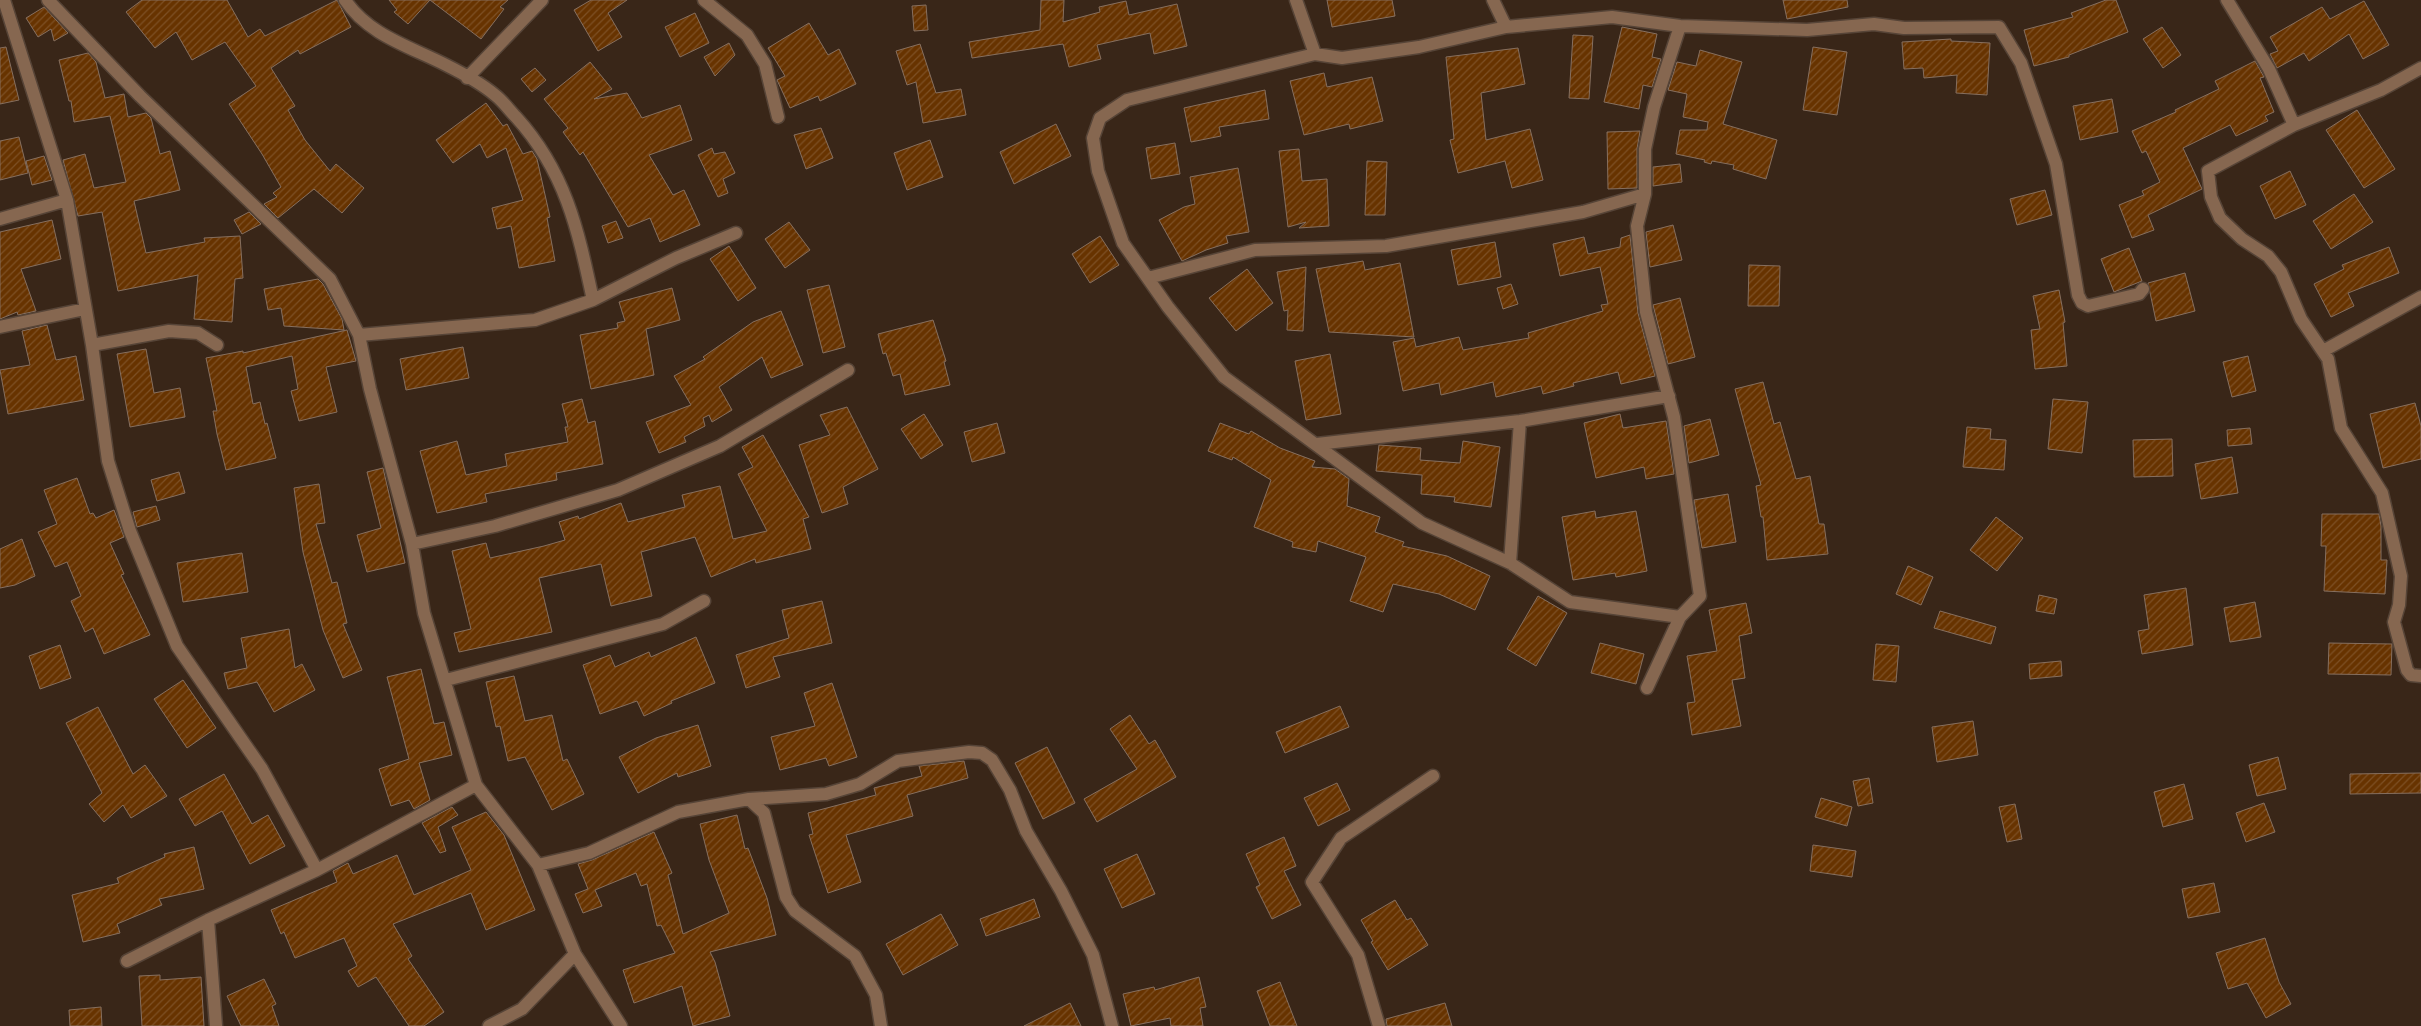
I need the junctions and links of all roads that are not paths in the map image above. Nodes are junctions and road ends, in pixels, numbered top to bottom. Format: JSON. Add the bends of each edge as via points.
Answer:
{"nodes":[{"id":1,"x":4,"y":0,"type":"edge"},
{"id":2,"x":48,"y":0,"type":"edge"},
{"id":3,"x":345,"y":0,"type":"edge"},
{"id":4,"x":542,"y":0,"type":"edge"},
{"id":5,"x":704,"y":0,"type":"edge"},
{"id":6,"x":1296,"y":0,"type":"edge"},
{"id":7,"x":1493,"y":0,"type":"edge"},
{"id":8,"x":2227,"y":0,"type":"edge"},
{"id":9,"x":1680,"y":26,"type":"junction"},
{"id":10,"x":1506,"y":27,"type":"junction"},
{"id":11,"x":1315,"y":54,"type":"junction"},
{"id":12,"x":2421,"y":68,"type":"edge"},
{"id":13,"x":467,"y":78,"type":"junction"},
{"id":14,"x":778,"y":117,"type":"dead end"},
{"id":15,"x":2294,"y":126,"type":"junction"},
{"id":16,"x":1645,"y":194,"type":"junction"},
{"id":17,"x":67,"y":200,"type":"junction"},
{"id":18,"x":0,"y":219,"type":"edge"},
{"id":19,"x":736,"y":232,"type":"dead end"},
{"id":20,"x":1148,"y":278,"type":"junction"},
{"id":21,"x":2143,"y":289,"type":"dead end"},
{"id":22,"x":2421,"y":297,"type":"edge"},
{"id":23,"x":593,"y":300,"type":"junction"},
{"id":24,"x":85,"y":309,"type":"junction"},
{"id":25,"x":0,"y":327,"type":"edge"},
{"id":26,"x":359,"y":335,"type":"junction"},
{"id":27,"x":92,"y":345,"type":"junction"},
{"id":28,"x":217,"y":345,"type":"dead end"},
{"id":29,"x":2323,"y":351,"type":"junction"},
{"id":30,"x":848,"y":370,"type":"dead end"},
{"id":31,"x":1669,"y":396,"type":"junction"},
{"id":32,"x":1520,"y":421,"type":"junction"},
{"id":33,"x":1317,"y":444,"type":"junction"},
{"id":34,"x":412,"y":544,"type":"junction"},
{"id":35,"x":1510,"y":563,"type":"junction"},
{"id":36,"x":704,"y":601,"type":"dead end"},
{"id":37,"x":1680,"y":617,"type":"junction"},
{"id":38,"x":2421,"y":676,"type":"edge"},
{"id":39,"x":446,"y":680,"type":"junction"},
{"id":40,"x":1647,"y":688,"type":"dead end"},
{"id":41,"x":1433,"y":776,"type":"dead end"},
{"id":42,"x":476,"y":785,"type":"junction"},
{"id":43,"x":749,"y":799,"type":"junction"},
{"id":44,"x":538,"y":865,"type":"junction"},
{"id":45,"x":317,"y":870,"type":"junction"},
{"id":46,"x":208,"y":920,"type":"junction"},
{"id":47,"x":575,"y":954,"type":"junction"},
{"id":48,"x":127,"y":961,"type":"dead end"},
{"id":49,"x":216,"y":1026,"type":"edge"},
{"id":50,"x":490,"y":1026,"type":"edge"},
{"id":51,"x":621,"y":1026,"type":"edge"},
{"id":52,"x":881,"y":1026,"type":"edge"},
{"id":53,"x":1112,"y":1026,"type":"edge"},
{"id":54,"x":1379,"y":1026,"type":"edge"}],
"edges":[{"from":1,"to":17,"type":"street"},
{"from":2,"to":26,"type":"street","via":[[140,96],[330,279]]},
{"from":3,"to":13,"type":"street","via":[[350,8],[390,40]]},
{"from":4,"to":13,"type":"street"},
{"from":5,"to":14,"type":"street","via":[[747,35],[765,64]]},
{"from":6,"to":11,"type":"street"},
{"from":7,"to":10,"type":"street"},
{"from":8,"to":15,"type":"street","via":[[2269,69]]},
{"from":9,"to":10,"type":"street","via":[[1612,17]]},
{"from":9,"to":16,"type":"street","via":[[1654,107],[1645,149]]},
{"from":9,"to":21,"type":"street","via":[[1807,30],[1874,24],[1904,28],[1999,27],[2021,63],[2056,164],[2082,303],[2088,306],[2139,294]]},
{"from":10,"to":11,"type":"street","via":[[1419,47],[1371,54],[1342,58]]},
{"from":11,"to":20,"type":"street","via":[[1127,100],[1100,118],[1093,138],[1098,171],[1122,243]]},
{"from":12,"to":15,"type":"street","via":[[2381,90]]},
{"from":13,"to":23,"type":"street","via":[[495,94],[529,132],[556,172],[579,235]]},
{"from":15,"to":29,"type":"street","via":[[2208,171],[2212,197],[2220,218],[2242,239],[2268,256],[2281,272],[2301,319]]},
{"from":16,"to":20,"type":"street","via":[[1583,212],[1386,246],[1255,250]]},
{"from":16,"to":31,"type":"street","via":[[1638,226],[1646,312]]},
{"from":17,"to":18,"type":"street"},
{"from":17,"to":24,"type":"street"},
{"from":19,"to":23,"type":"street"},
{"from":20,"to":33,"type":"street","via":[[1224,377]]},
{"from":22,"to":29,"type":"street"},
{"from":23,"to":26,"type":"street","via":[[535,320]]},
{"from":24,"to":25,"type":"street"},
{"from":24,"to":27,"type":"street"},
{"from":26,"to":34,"type":"street","via":[[370,389]]},
{"from":27,"to":28,"type":"street","via":[[169,331],[198,333]]},
{"from":27,"to":45,"type":"street","via":[[108,461],[130,530],[177,646],[262,768]]},
{"from":29,"to":38,"type":"street","via":[[2328,358],[2341,428],[2382,493],[2401,576],[2394,622],[2407,670]]},
{"from":30,"to":34,"type":"street","via":[[720,446],[618,490],[495,526]]},
{"from":31,"to":32,"type":"street"},
{"from":31,"to":37,"type":"street","via":[[1700,596]]},
{"from":32,"to":33,"type":"street"},
{"from":32,"to":35,"type":"street"},
{"from":33,"to":35,"type":"street","via":[[1422,523]]},
{"from":34,"to":39,"type":"street","via":[[424,613]]},
{"from":35,"to":37,"type":"street","via":[[1570,602]]},
{"from":36,"to":39,"type":"street","via":[[663,624]]},
{"from":37,"to":40,"type":"street"},
{"from":39,"to":42,"type":"street"},
{"from":41,"to":54,"type":"street","via":[[1341,838],[1312,882],[1358,955]]},
{"from":42,"to":44,"type":"street"},
{"from":42,"to":45,"type":"street"},
{"from":43,"to":44,"type":"street","via":[[678,812],[589,853]]},
{"from":43,"to":52,"type":"street","via":[[764,813],[786,897],[795,911],[855,956],[876,995]]},
{"from":43,"to":53,"type":"street","via":[[826,794],[860,784],[898,760],[982,753],[992,760],[1010,790],[1026,832],[1094,955]]},
{"from":44,"to":47,"type":"street"},
{"from":45,"to":46,"type":"street"},
{"from":46,"to":48,"type":"street"},
{"from":46,"to":49,"type":"street"},
{"from":47,"to":50,"type":"street","via":[[522,1009]]},
{"from":47,"to":51,"type":"street"}]}
